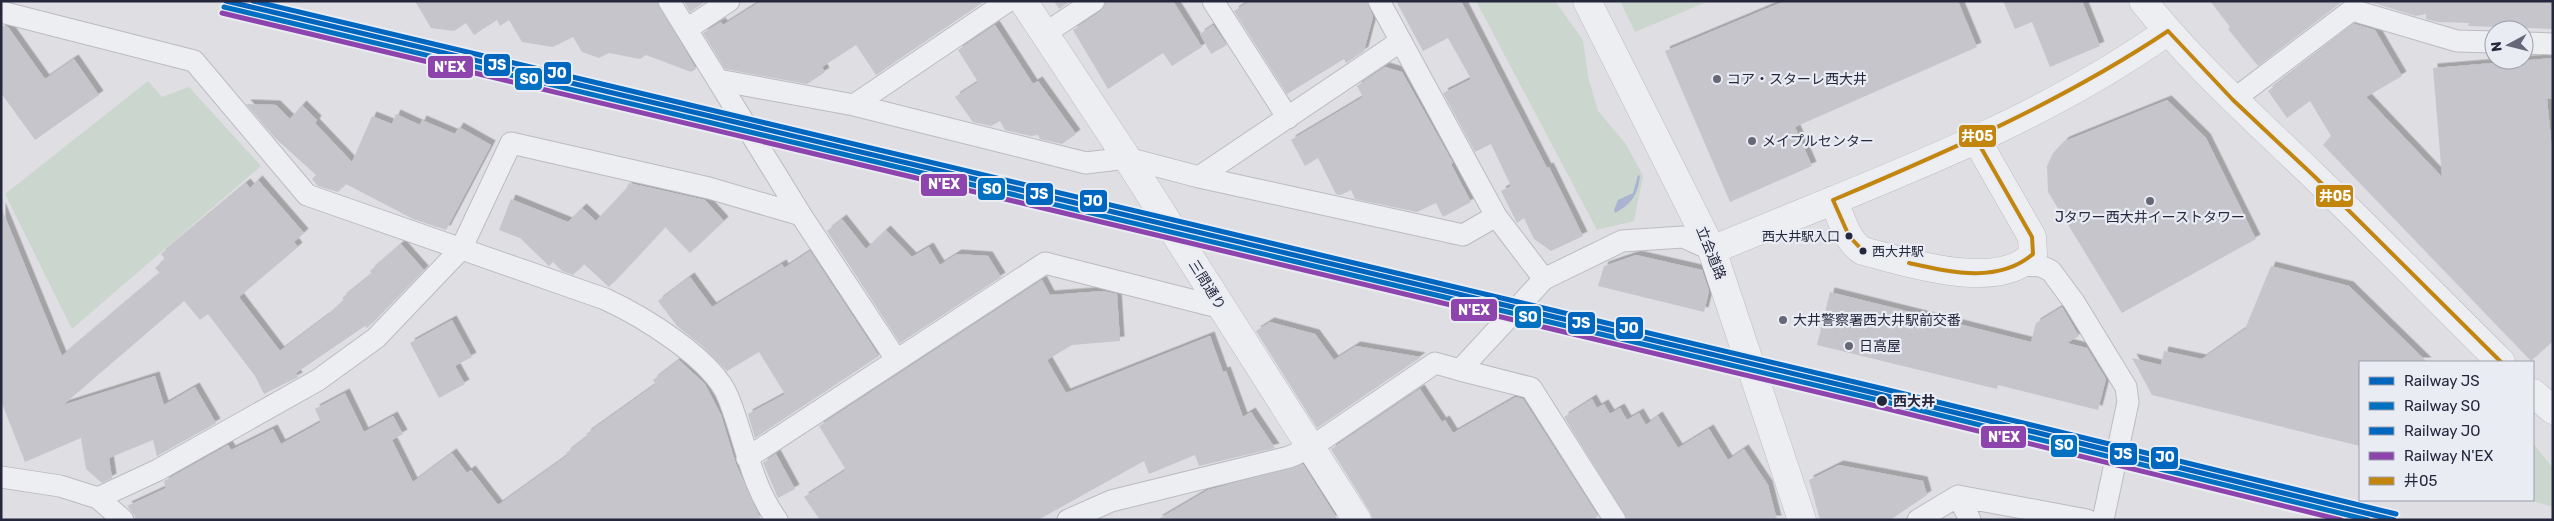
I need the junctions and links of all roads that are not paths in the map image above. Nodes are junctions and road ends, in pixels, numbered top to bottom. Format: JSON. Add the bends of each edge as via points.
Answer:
{"nodes":[{"id":1,"x":669,"y":1,"type":"edge"},
{"id":2,"x":729,"y":1,"type":"edge"},
{"id":3,"x":1008,"y":1,"type":"edge"},
{"id":4,"x":1023,"y":1,"type":"edge"},
{"id":5,"x":1094,"y":1,"type":"edge"},
{"id":6,"x":1212,"y":1,"type":"edge"},
{"id":7,"x":1379,"y":1,"type":"edge"},
{"id":8,"x":1587,"y":1,"type":"edge"},
{"id":9,"x":2143,"y":1,"type":"edge"},
{"id":10,"x":1,"y":12,"type":"edge"},
{"id":11,"x":687,"y":29,"type":"junction"},
{"id":12,"x":2168,"y":31,"type":"junction"},
{"id":13,"x":1044,"y":34,"type":"junction"},
{"id":14,"x":1401,"y":42,"type":"junction"},
{"id":15,"x":2484,"y":42,"type":"edge"},
{"id":16,"x":2534,"y":43,"type":"edge"},
{"id":17,"x":2553,"y":44,"type":"edge"},
{"id":18,"x":718,"y":80,"type":"junction"},
{"id":19,"x":2233,"y":100,"type":"junction"},
{"id":20,"x":854,"y":105,"type":"junction"},
{"id":21,"x":1288,"y":118,"type":"junction"},
{"id":22,"x":1976,"y":139,"type":"junction"},
{"id":23,"x":1127,"y":158,"type":"junction"},
{"id":24,"x":1199,"y":177,"type":"junction"},
{"id":25,"x":1833,"y":200,"type":"junction"},
{"id":26,"x":801,"y":215,"type":"junction"},
{"id":27,"x":1496,"y":216,"type":"junction"},
{"id":28,"x":461,"y":249,"type":"junction"},
{"id":29,"x":1712,"y":250,"type":"junction"},
{"id":30,"x":2021,"y":265,"type":"junction"},
{"id":31,"x":1544,"y":279,"type":"junction"},
{"id":32,"x":1222,"y":308,"type":"junction"},
{"id":33,"x":896,"y":359,"type":"junction"},
{"id":34,"x":2500,"y":361,"type":"edge"},
{"id":35,"x":1460,"y":370,"type":"junction"},
{"id":36,"x":1310,"y":448,"type":"junction"},
{"id":37,"x":747,"y":458,"type":"junction"},
{"id":38,"x":2,"y":475,"type":"edge"},
{"id":39,"x":1958,"y":496,"type":"junction"},
{"id":40,"x":98,"y":498,"type":"junction"},
{"id":41,"x":123,"y":520,"type":"edge"},
{"id":42,"x":777,"y":520,"type":"edge"},
{"id":43,"x":1068,"y":520,"type":"edge"},
{"id":44,"x":1357,"y":520,"type":"edge"},
{"id":45,"x":1615,"y":520,"type":"edge"},
{"id":46,"x":1802,"y":520,"type":"edge"},
{"id":47,"x":1918,"y":520,"type":"edge"},
{"id":48,"x":1970,"y":520,"type":"edge"},
{"id":49,"x":2087,"y":520,"type":"edge"},
{"id":50,"x":2103,"y":520,"type":"edge"}],
"edges":[{"from":1,"to":11,"type":"street"},
{"from":2,"to":11,"type":"street"},
{"from":3,"to":20,"type":"street"},
{"from":4,"to":13,"type":"street","name":"三間通り"},
{"from":5,"to":13,"type":"street"},
{"from":6,"to":21,"type":"street"},
{"from":7,"to":14,"type":"street"},
{"from":8,"to":29,"type":"street","name":"立会道路"},
{"from":9,"to":12,"type":"street"},
{"from":10,"to":28,"type":"street","via":[[194,61],[307,195]]},
{"from":11,"to":18,"type":"street"},
{"from":12,"to":19,"type":"street"},
{"from":12,"to":22,"type":"street","via":[[2086,83]]},
{"from":13,"to":23,"type":"street","name":"三間通り"},
{"from":14,"to":21,"type":"street"},
{"from":14,"to":27,"type":"street"},
{"from":15,"to":19,"type":"street","via":[[2457,41],[2352,10]]},
{"from":16,"to":17,"type":"street"},
{"from":18,"to":20,"type":"street"},
{"from":18,"to":26,"type":"street"},
{"from":19,"to":34,"type":"street"},
{"from":20,"to":23,"type":"street","via":[[1086,163]]},
{"from":21,"to":24,"type":"street"},
{"from":22,"to":25,"type":"street"},
{"from":22,"to":30,"type":"street","via":[[2032,237],[2033,254]]},
{"from":23,"to":24,"type":"street"},
{"from":23,"to":32,"type":"street","name":"三間通り"},
{"from":24,"to":27,"type":"street","via":[[1463,235]]},
{"from":25,"to":29,"type":"street"},
{"from":25,"to":30,"type":"street","via":[[1851,240],[1864,252],[1962,272],[2002,270]]},
{"from":26,"to":28,"type":"street","via":[[709,188],[510,143]]},
{"from":26,"to":33,"type":"street"},
{"from":27,"to":31,"type":"street"},
{"from":28,"to":37,"type":"street","via":[[605,299],[636,313],[682,346],[717,377],[728,395]]},
{"from":28,"to":40,"type":"street","via":[[376,338],[318,380],[158,470]]},
{"from":29,"to":31,"type":"street","via":[[1682,238],[1622,241]]},
{"from":29,"to":46,"type":"street","name":"立会道路","via":[[1740,316],[1737,328]]},
{"from":30,"to":50,"type":"street","via":[[2041,266],[2051,271],[2126,387],[2128,402]]},
{"from":31,"to":35,"type":"street"},
{"from":32,"to":33,"type":"street","via":[[1044,263]]},
{"from":32,"to":36,"type":"street","name":"三間通り"},
{"from":33,"to":37,"type":"street"},
{"from":35,"to":36,"type":"street","via":[[1435,363]]},
{"from":35,"to":45,"type":"street","via":[[1531,388]]},
{"from":36,"to":43,"type":"street","via":[[1289,457],[1111,500]]},
{"from":36,"to":44,"type":"street","name":"三間通り"},
{"from":37,"to":42,"type":"street","via":[[757,486]]},
{"from":38,"to":40,"type":"street","via":[[60,486]]},
{"from":39,"to":47,"type":"street"},
{"from":39,"to":48,"type":"street"},
{"from":39,"to":49,"type":"street"},
{"from":40,"to":41,"type":"street"}]}
